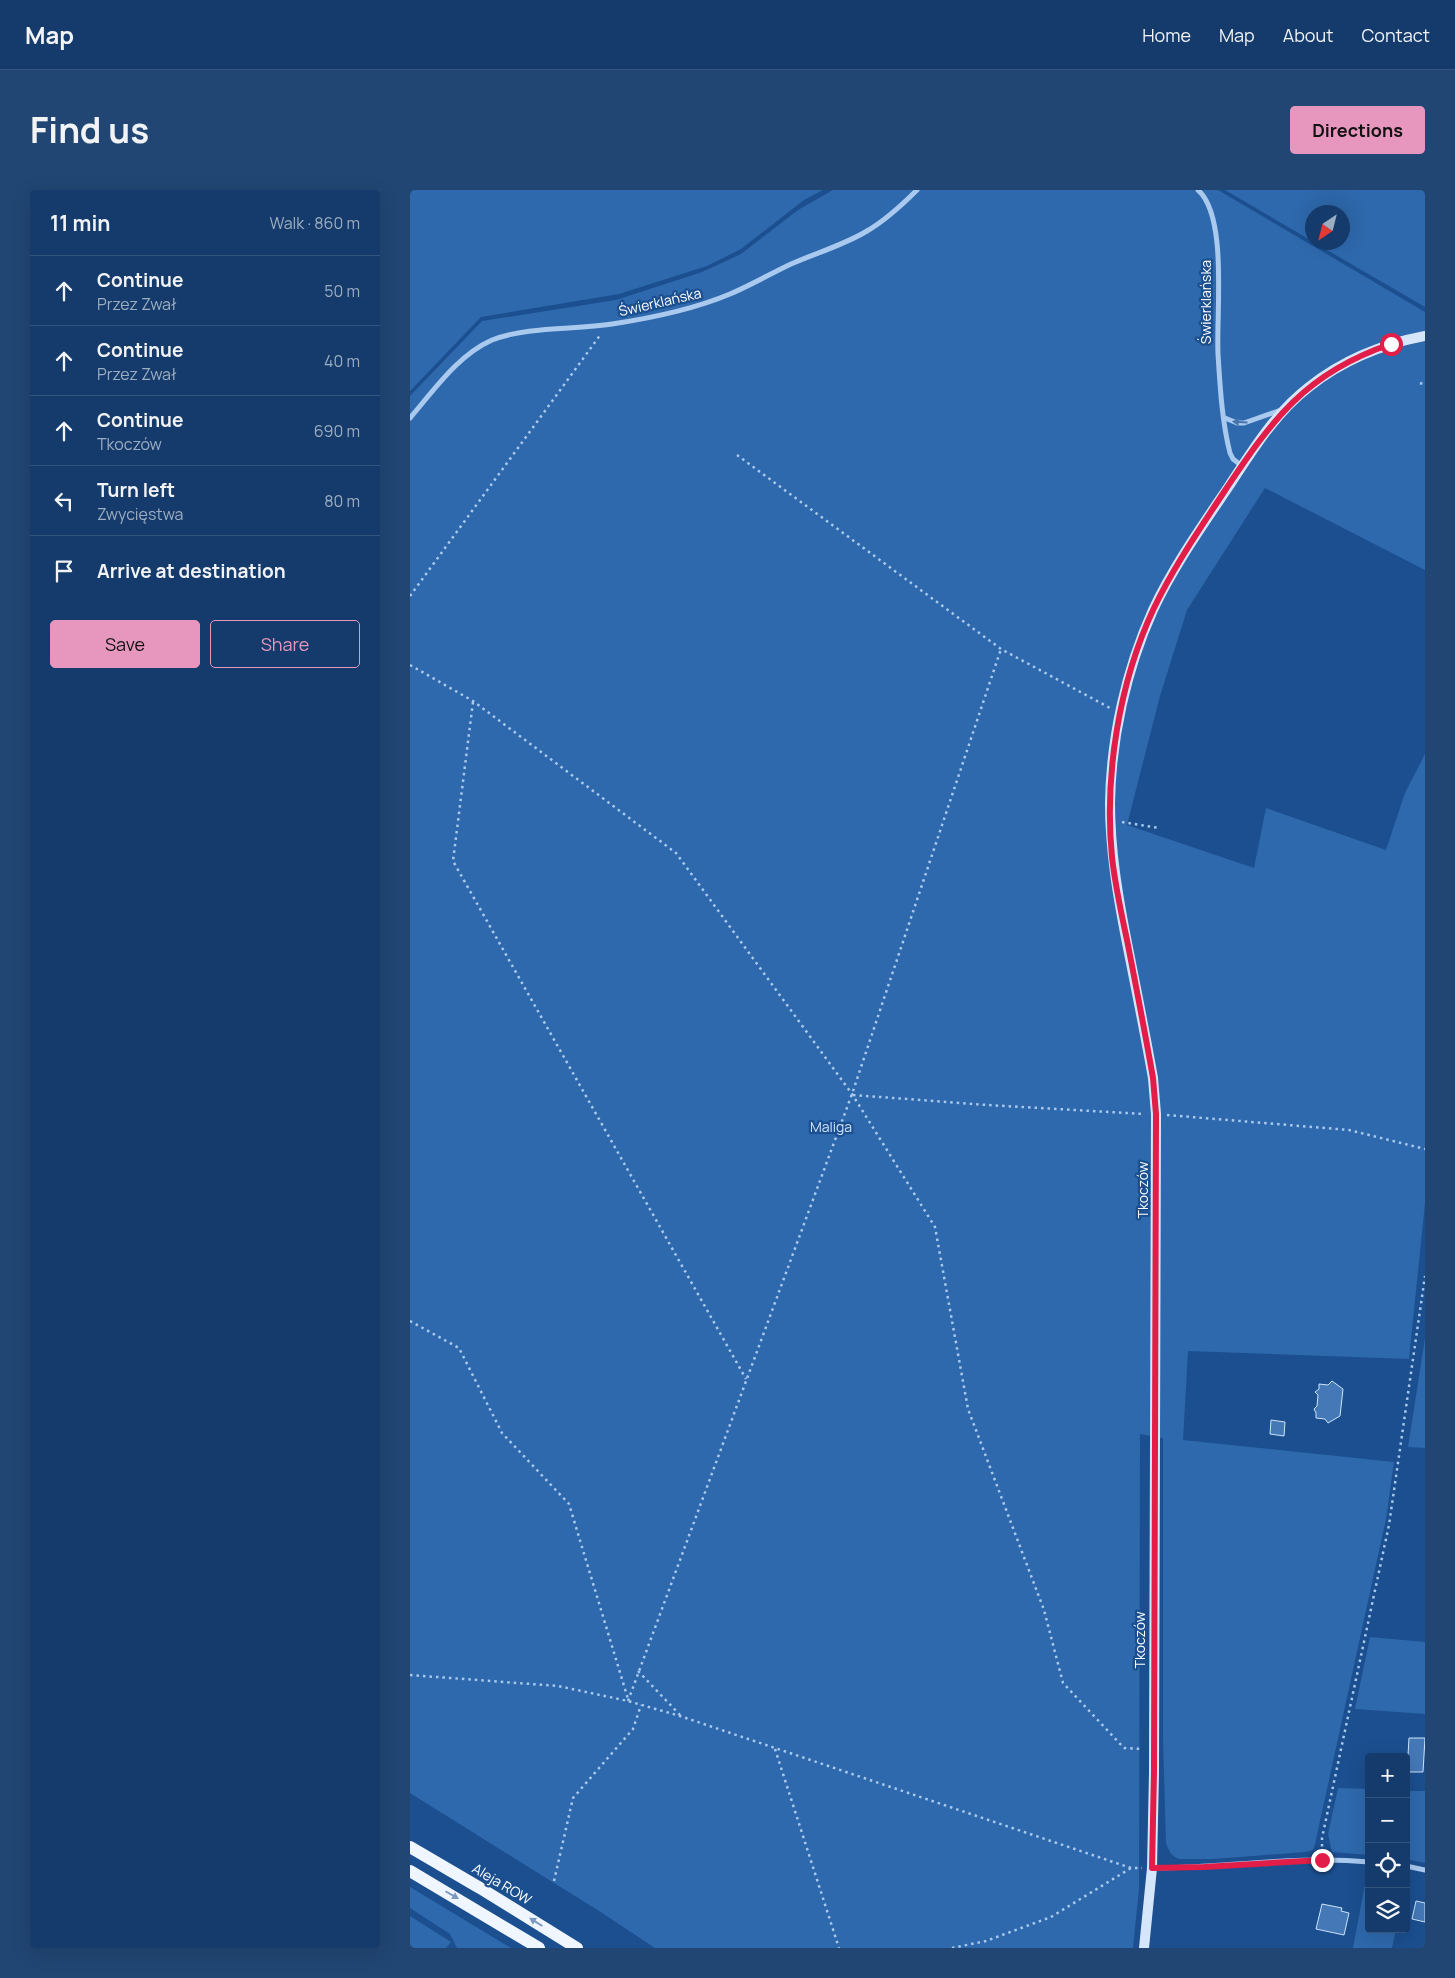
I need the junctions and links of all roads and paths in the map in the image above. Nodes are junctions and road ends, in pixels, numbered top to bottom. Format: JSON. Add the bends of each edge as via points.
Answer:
{"nodes":[{"id":1,"x":917,"y":190,"type":"edge"},
{"id":2,"x":1198,"y":190,"type":"edge"},
{"id":3,"x":608,"y":325,"type":"junction"},
{"id":4,"x":1425,"y":336,"type":"edge"},
{"id":5,"x":1420,"y":383,"type":"dead end"},
{"id":6,"x":1425,"y":385,"type":"edge"},
{"id":7,"x":1287,"y":408,"type":"junction"},
{"id":8,"x":410,"y":418,"type":"edge"},
{"id":9,"x":1225,"y":418,"type":"junction"},
{"id":10,"x":737,"y":455,"type":"dead end"},
{"id":11,"x":1242,"y":466,"type":"junction"},
{"id":12,"x":410,"y":596,"type":"edge"},
{"id":13,"x":1001,"y":649,"type":"junction"},
{"id":14,"x":410,"y":665,"type":"edge"},
{"id":15,"x":473,"y":701,"type":"junction"},
{"id":16,"x":1120,"y":714,"type":"junction"},
{"id":17,"x":1128,"y":822,"type":"dead end"},
{"id":18,"x":1159,"y":828,"type":"dead end"},
{"id":19,"x":852,"y":1094,"type":"junction"},
{"id":20,"x":1156,"y":1114,"type":"junction"},
{"id":21,"x":1425,"y":1149,"type":"edge"},
{"id":22,"x":1425,"y":1276,"type":"edge"},
{"id":23,"x":410,"y":1321,"type":"edge"},
{"id":24,"x":746,"y":1379,"type":"junction"},
{"id":25,"x":638,"y":1670,"type":"junction"},
{"id":26,"x":410,"y":1675,"type":"edge"},
{"id":27,"x":628,"y":1701,"type":"junction"},
{"id":28,"x":641,"y":1705,"type":"junction"},
{"id":29,"x":680,"y":1716,"type":"junction"},
{"id":30,"x":776,"y":1749,"type":"junction"},
{"id":31,"x":1154,"y":1750,"type":"junction"},
{"id":32,"x":410,"y":1847,"type":"edge"},
{"id":33,"x":1322,"y":1860,"type":"junction"},
{"id":34,"x":1365,"y":1862,"type":"edge"},
{"id":35,"x":1410,"y":1867,"type":"edge"},
{"id":36,"x":1131,"y":1868,"type":"junction"},
{"id":37,"x":1152,"y":1868,"type":"junction"},
{"id":38,"x":1425,"y":1870,"type":"edge"},
{"id":39,"x":410,"y":1871,"type":"edge"},
{"id":40,"x":554,"y":1881,"type":"dead end"},
{"id":41,"x":539,"y":1948,"type":"edge"},
{"id":42,"x":577,"y":1948,"type":"edge"},
{"id":43,"x":839,"y":1948,"type":"edge"},
{"id":44,"x":952,"y":1948,"type":"edge"},
{"id":45,"x":1144,"y":1948,"type":"edge"}],
"edges":[{"from":1,"to":3,"type":"street","name":"Świerklańska","via":[[893,213],[867,231],[738,290],[682,310]]},
{"from":2,"to":9,"type":"street","name":"Świerklańska","via":[[1210,206],[1217,234],[1218,353]]},
{"from":3,"to":8,"type":"street","name":"Świerklańska","via":[[522,333],[492,341],[458,364]]},
{"from":3,"to":12,"type":"path"},
{"from":4,"to":7,"type":"street","name":"Tkoczów","via":[[1391,344],[1358,357],[1334,370]]},
{"from":5,"to":6,"type":"path"},
{"from":7,"to":9,"type":"street","one_way":true,"via":[[1244,423]]},
{"from":7,"to":11,"type":"street","name":"Tkoczów"},
{"from":9,"to":11,"type":"street","name":"Świerklańska","via":[[1230,453]]},
{"from":10,"to":13,"type":"path"},
{"from":11,"to":16,"type":"street","name":"Tkoczów","via":[[1179,562],[1153,611]]},
{"from":13,"to":16,"type":"path"},
{"from":13,"to":19,"type":"path"},
{"from":14,"to":15,"type":"path"},
{"from":15,"to":19,"type":"path","via":[[676,853]]},
{"from":15,"to":24,"type":"path","via":[[453,862]]},
{"from":16,"to":20,"type":"street","name":"Tkoczów","via":[[1111,784],[1112,858],[1153,1078]]},
{"from":17,"to":18,"type":"path"},
{"from":19,"to":20,"type":"path"},
{"from":19,"to":24,"type":"path"},
{"from":19,"to":31,"type":"path","via":[[935,1227],[968,1409],[1044,1610],[1063,1682],[1124,1748]]},
{"from":20,"to":21,"type":"path","via":[[1349,1130]]},
{"from":20,"to":31,"type":"street","name":"Tkoczów"},
{"from":22,"to":33,"type":"path","via":[[1388,1525],[1322,1838]]},
{"from":23,"to":27,"type":"path","via":[[459,1348],[502,1433],[569,1504]]},
{"from":24,"to":25,"type":"path"},
{"from":25,"to":27,"type":"path"},
{"from":25,"to":29,"type":"path"},
{"from":26,"to":27,"type":"path","via":[[558,1686]]},
{"from":27,"to":28,"type":"path"},
{"from":28,"to":29,"type":"path"},
{"from":28,"to":40,"type":"path","via":[[633,1729],[573,1798]]},
{"from":29,"to":30,"type":"path"},
{"from":30,"to":36,"type":"path"},
{"from":30,"to":43,"type":"path"},
{"from":31,"to":37,"type":"street","name":"Tkoczów"},
{"from":42,"to":32,"type":"main road","name":"Aleja ROW","one_way":true},
{"from":33,"to":34,"type":"street"},
{"from":33,"to":37,"type":"street"},
{"from":35,"to":38,"type":"street"},
{"from":36,"to":37,"type":"path"},
{"from":36,"to":44,"type":"path","via":[[1052,1917],[986,1941]]},
{"from":37,"to":45,"type":"street","name":"Tkoczów"},
{"from":39,"to":41,"type":"main road","one_way":true}]}
